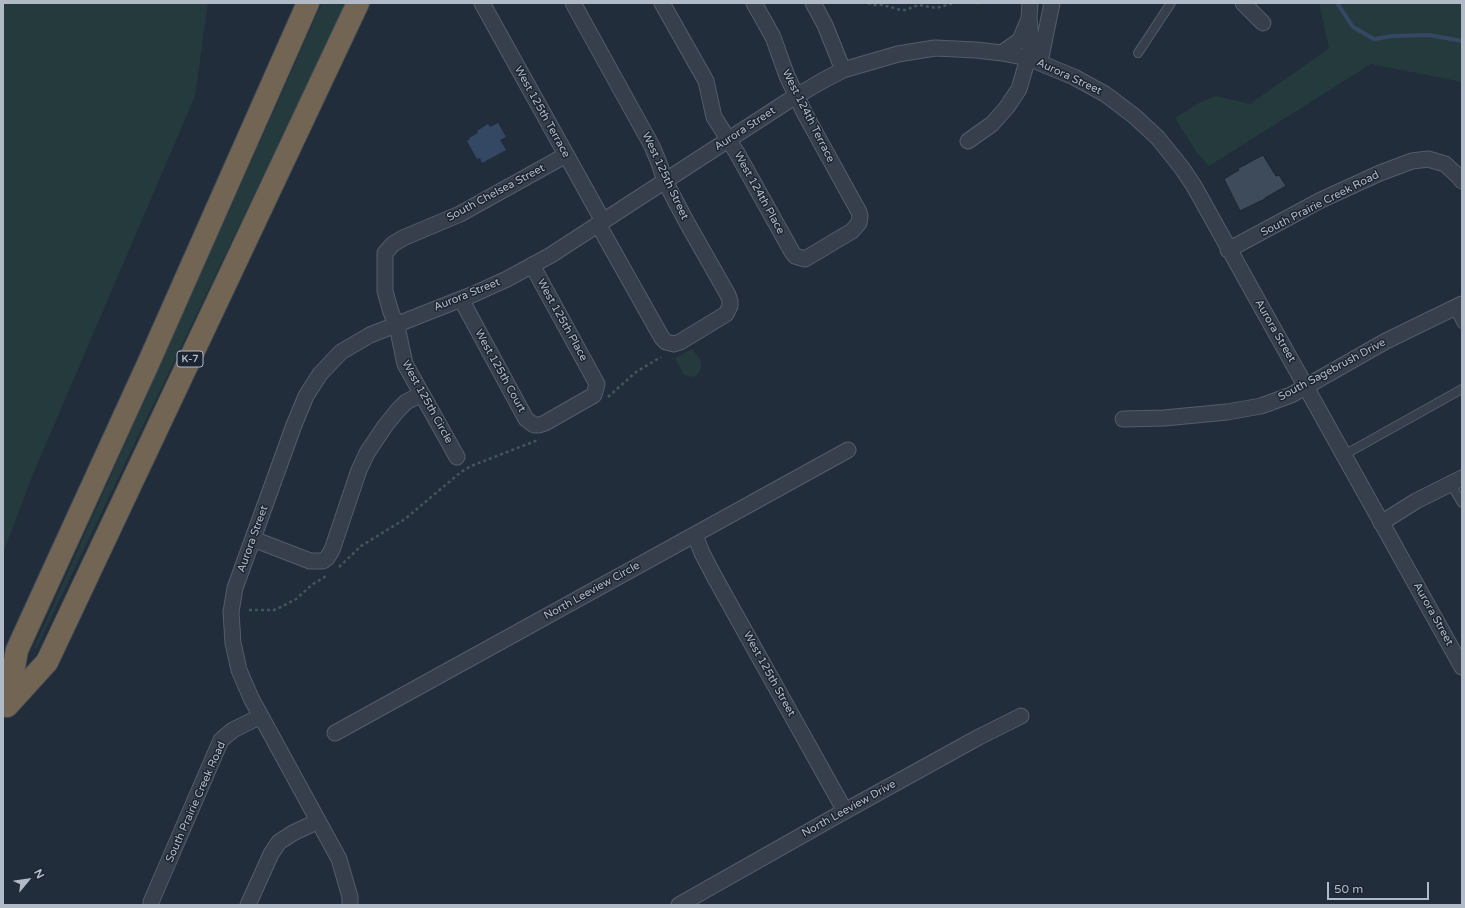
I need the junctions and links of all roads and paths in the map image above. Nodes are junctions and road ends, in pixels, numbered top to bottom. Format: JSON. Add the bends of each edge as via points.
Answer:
{"nodes":[{"id":1,"x":308,"y":3,"type":"edge"},
{"id":2,"x":358,"y":3,"type":"edge"},
{"id":3,"x":482,"y":3,"type":"edge"},
{"id":4,"x":572,"y":3,"type":"edge"},
{"id":5,"x":662,"y":3,"type":"edge"},
{"id":6,"x":754,"y":3,"type":"edge"},
{"id":7,"x":813,"y":3,"type":"edge"},
{"id":8,"x":868,"y":3,"type":"edge"},
{"id":9,"x":954,"y":3,"type":"edge"},
{"id":10,"x":977,"y":3,"type":"edge"},
{"id":11,"x":981,"y":3,"type":"edge"},
{"id":12,"x":1030,"y":3,"type":"edge"},
{"id":13,"x":1052,"y":3,"type":"edge"},
{"id":14,"x":1171,"y":3,"type":"edge"},
{"id":15,"x":1243,"y":3,"type":"edge"},
{"id":16,"x":1029,"y":18,"type":"junction"},
{"id":17,"x":1263,"y":23,"type":"dead end"},
{"id":18,"x":1002,"y":53,"type":"junction"},
{"id":19,"x":1138,"y":53,"type":"dead end"},
{"id":20,"x":1034,"y":60,"type":"junction"},
{"id":21,"x":843,"y":70,"type":"junction"},
{"id":22,"x":797,"y":96,"type":"junction"},
{"id":23,"x":728,"y":140,"type":"junction"},
{"id":24,"x":968,"y":141,"type":"dead end"},
{"id":25,"x":566,"y":155,"type":"junction"},
{"id":26,"x":665,"y":181,"type":"junction"},
{"id":27,"x":1462,"y":181,"type":"edge"},
{"id":28,"x":601,"y":222,"type":"junction"},
{"id":29,"x":856,"y":227,"type":"joint"},
{"id":30,"x":1228,"y":250,"type":"junction"},
{"id":31,"x":532,"y":266,"type":"junction"},
{"id":32,"x":461,"y":299,"type":"junction"},
{"id":33,"x":1458,"y":306,"type":"edge"},
{"id":34,"x":396,"y":324,"type":"junction"},
{"id":35,"x":1462,"y":324,"type":"edge"},
{"id":36,"x":670,"y":343,"type":"joint"},
{"id":37,"x":661,"y":357,"type":"dead end"},
{"id":38,"x":593,"y":375,"type":"joint"},
{"id":39,"x":1305,"y":386,"type":"junction"},
{"id":40,"x":1462,"y":389,"type":"edge"},
{"id":41,"x":422,"y":394,"type":"junction"},
{"id":42,"x":602,"y":402,"type":"dead end"},
{"id":43,"x":1123,"y":419,"type":"dead end"},
{"id":44,"x":541,"y":439,"type":"dead end"},
{"id":45,"x":848,"y":450,"type":"dead end"},
{"id":46,"x":1344,"y":455,"type":"junction"},
{"id":47,"x":457,"y":457,"type":"dead end"},
{"id":48,"x":1456,"y":480,"type":"edge"},
{"id":49,"x":1462,"y":503,"type":"edge"},
{"id":50,"x":1381,"y":522,"type":"junction"},
{"id":51,"x":695,"y":535,"type":"junction"},
{"id":52,"x":253,"y":540,"type":"junction"},
{"id":53,"x":338,"y":568,"type":"dead end"},
{"id":54,"x":332,"y":572,"type":"dead end"},
{"id":55,"x":250,"y":610,"type":"dead end"},
{"id":56,"x":1462,"y":667,"type":"edge"},
{"id":57,"x":261,"y":716,"type":"junction"},
{"id":58,"x":1021,"y":716,"type":"dead end"},
{"id":59,"x":335,"y":733,"type":"dead end"},
{"id":60,"x":845,"y":811,"type":"junction"},
{"id":61,"x":318,"y":820,"type":"junction"},
{"id":62,"x":151,"y":905,"type":"edge"},
{"id":63,"x":248,"y":905,"type":"edge"},
{"id":64,"x":350,"y":905,"type":"edge"},
{"id":65,"x":679,"y":905,"type":"edge"}],
"edges":[{"from":1,"to":2,"type":"highway","number":"K-7","via":[[148,364],[17,650],[7,706],[47,662]]},
{"from":3,"to":25,"type":"street","name":"West 125th Terrace"},
{"from":4,"to":26,"type":"street","name":"West 125th Street","via":[[652,146]]},
{"from":5,"to":23,"type":"street","name":"West 124th Place","via":[[706,81],[714,117]]},
{"from":6,"to":22,"type":"street","name":"West 124th Terrace","via":[[773,37]]},
{"from":7,"to":21,"type":"street"},
{"from":8,"to":9,"type":"path","via":[[901,10],[918,5],[936,8]]},
{"from":10,"to":11,"type":"path"},
{"from":12,"to":16,"type":"street"},
{"from":13,"to":20,"type":"street"},
{"from":14,"to":19,"type":"lane"},
{"from":15,"to":17,"type":"street"},
{"from":16,"to":18,"type":"street","via":[[1020,40]]},
{"from":16,"to":20,"type":"street"},
{"from":18,"to":20,"type":"street","name":"Aurora Street"},
{"from":18,"to":21,"type":"street","name":"Aurora Street","via":[[935,48],[898,54]]},
{"from":20,"to":24,"type":"street","via":[[1007,107],[992,124]]},
{"from":20,"to":30,"type":"street","name":"Aurora Street","via":[[1105,94],[1153,134],[1186,174]]},
{"from":21,"to":22,"type":"street","name":"Aurora Street"},
{"from":22,"to":23,"type":"street","name":"Aurora Street"},
{"from":22,"to":29,"type":"street","name":"West 124th Terrace","via":[[859,212],[860,219]]},
{"from":23,"to":26,"type":"street","name":"Aurora Street"},
{"from":23,"to":29,"type":"street","name":"West 124th Place","via":[[795,256],[805,258]]},
{"from":25,"to":28,"type":"street","name":"West 125th Terrace"},
{"from":25,"to":34,"type":"street","name":"South Chelsea Street","via":[[460,214],[393,244],[385,253],[386,291]]},
{"from":26,"to":28,"type":"street","name":"Aurora Street"},
{"from":26,"to":36,"type":"street","name":"West 125th Street","via":[[730,301],[724,316],[680,342]]},
{"from":27,"to":30,"type":"street","name":"South Prairie Creek Road","via":[[1445,164],[1421,159],[1380,173],[1321,200]]},
{"from":28,"to":31,"type":"street","name":"Aurora Street"},
{"from":28,"to":36,"type":"street","name":"West 125th Terrace","via":[[662,338]]},
{"from":30,"to":39,"type":"street","name":"Aurora Street"},
{"from":31,"to":32,"type":"street","name":"Aurora Street"},
{"from":31,"to":38,"type":"street","name":"West 125th Place"},
{"from":32,"to":34,"type":"street","name":"Aurora Street"},
{"from":32,"to":38,"type":"street","name":"West 125th Court","via":[[531,424],[545,423],[594,395],[597,384]]},
{"from":33,"to":35,"type":"lane"},
{"from":33,"to":39,"type":"street","name":"South Sagebrush Drive","via":[[1386,341]]},
{"from":34,"to":41,"type":"street","name":"West 125th Circle","via":[[405,364]]},
{"from":34,"to":52,"type":"street","name":"Aurora Street","via":[[341,352],[320,374],[306,396],[294,424]]},
{"from":37,"to":42,"type":"path","via":[[636,372]]},
{"from":39,"to":43,"type":"street","name":"South Sagebrush Drive","via":[[1286,397],[1261,406],[1164,418]]},
{"from":39,"to":46,"type":"street","name":"Aurora Street"},
{"from":40,"to":46,"type":"lane"},
{"from":41,"to":47,"type":"street","name":"West 125th Circle"},
{"from":41,"to":52,"type":"street","via":[[406,402],[398,410],[367,453],[358,470],[332,550],[327,558],[323,561],[310,561]]},
{"from":44,"to":53,"type":"path","via":[[460,472],[405,519],[361,546]]},
{"from":45,"to":51,"type":"street","name":"North Leeview Circle"},
{"from":46,"to":50,"type":"street","name":"Aurora Street"},
{"from":48,"to":49,"type":"lane"},
{"from":48,"to":50,"type":"street"},
{"from":50,"to":56,"type":"street","name":"Aurora Street"},
{"from":51,"to":59,"type":"street","name":"North Leeview Circle"},
{"from":51,"to":60,"type":"street","name":"West 125th Street","via":[[714,576]]},
{"from":52,"to":57,"type":"street","name":"Aurora Street","via":[[235,588],[231,612],[233,643],[239,670]]},
{"from":54,"to":55,"type":"path","via":[[281,607],[274,610]]},
{"from":57,"to":61,"type":"street","name":"Aurora Street"},
{"from":57,"to":62,"type":"street","name":"South Prairie Creek Road","via":[[233,730],[222,740]]},
{"from":58,"to":60,"type":"street","name":"North Leeview Drive"},
{"from":60,"to":65,"type":"street","name":"North Leeview Drive"},
{"from":61,"to":63,"type":"street","via":[[279,842]]},
{"from":61,"to":64,"type":"street","name":"Aurora Street","via":[[339,859]]}]}
